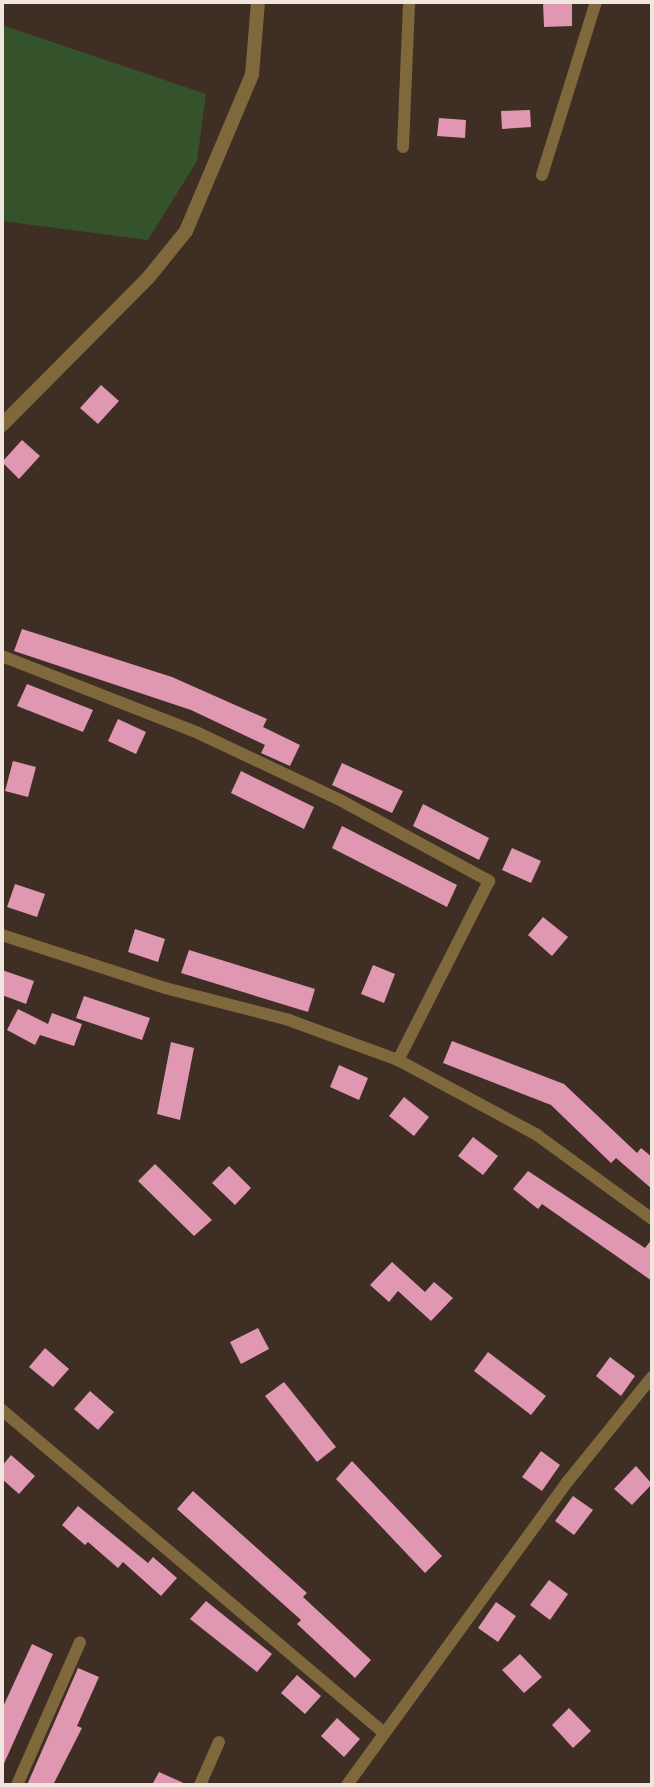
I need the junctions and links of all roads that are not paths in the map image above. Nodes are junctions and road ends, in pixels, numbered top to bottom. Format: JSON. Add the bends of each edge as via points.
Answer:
{"nodes":[{"id":1,"x":258,"y":2,"type":"edge"},
{"id":2,"x":409,"y":2,"type":"edge"},
{"id":3,"x":596,"y":2,"type":"edge"},
{"id":4,"x":403,"y":147,"type":"dead end"},
{"id":5,"x":542,"y":175,"type":"dead end"},
{"id":6,"x":2,"y":425,"type":"edge"},
{"id":7,"x":2,"y":656,"type":"edge"},
{"id":8,"x":2,"y":935,"type":"edge"},
{"id":9,"x":398,"y":1060,"type":"junction"},
{"id":10,"x":652,"y":1219,"type":"edge"},
{"id":11,"x":652,"y":1377,"type":"edge"},
{"id":12,"x":2,"y":1410,"type":"edge"},
{"id":13,"x":80,"y":1642,"type":"dead end"},
{"id":14,"x":382,"y":1731,"type":"junction"},
{"id":15,"x":219,"y":1742,"type":"dead end"},
{"id":16,"x":17,"y":1785,"type":"edge"},
{"id":17,"x":200,"y":1785,"type":"edge"},
{"id":18,"x":347,"y":1785,"type":"edge"}],
"edges":[{"from":1,"to":6,"type":"street","via":[[252,75],[186,231],[148,278]]},
{"from":2,"to":4,"type":"street"},
{"from":3,"to":5,"type":"street"},
{"from":7,"to":9,"type":"street","via":[[196,732],[340,800],[489,881]]},
{"from":8,"to":9,"type":"street","via":[[165,988],[286,1019]]},
{"from":9,"to":10,"type":"street","via":[[537,1135]]},
{"from":11,"to":14,"type":"street"},
{"from":12,"to":14,"type":"street"},
{"from":13,"to":16,"type":"street"},
{"from":14,"to":18,"type":"street"},
{"from":15,"to":17,"type":"street"}]}
